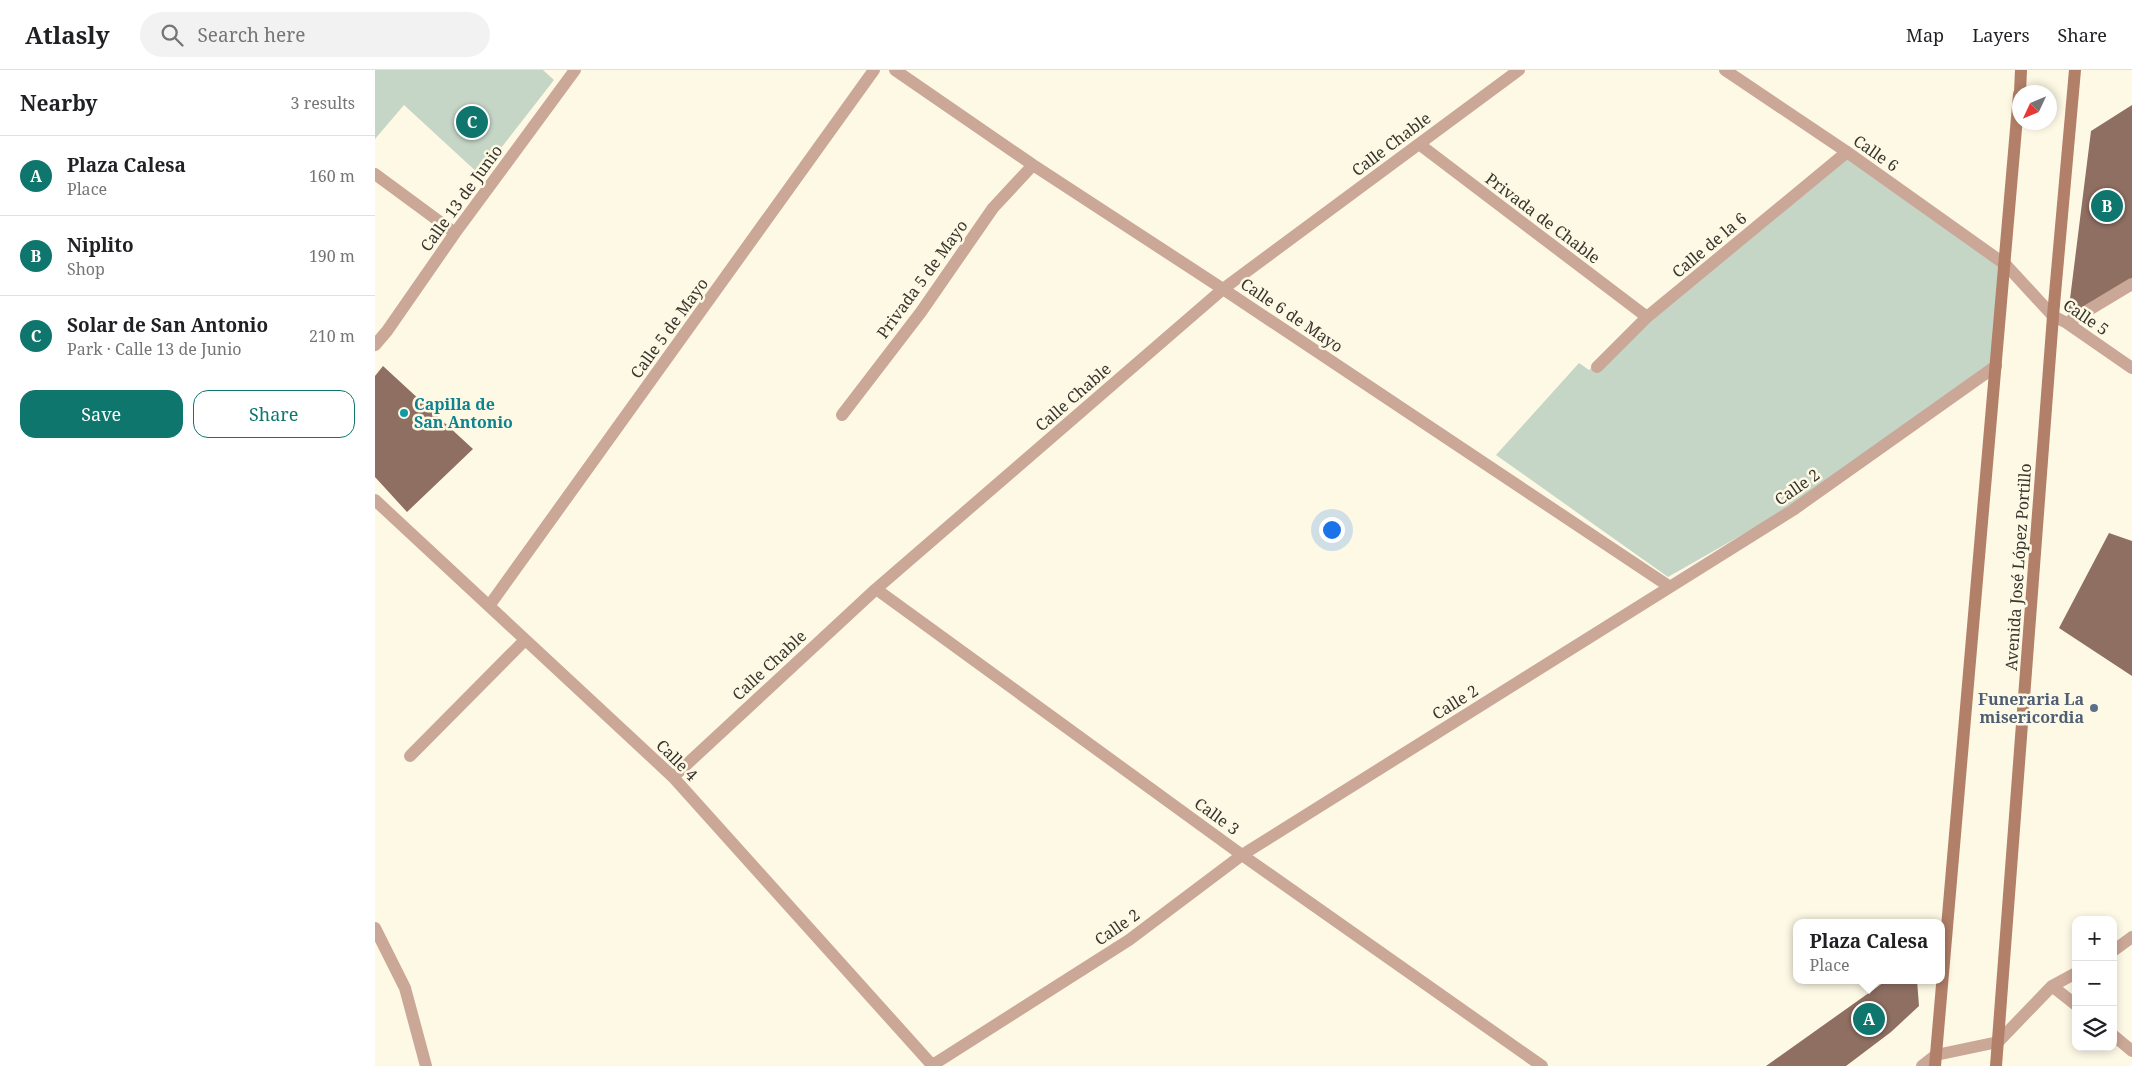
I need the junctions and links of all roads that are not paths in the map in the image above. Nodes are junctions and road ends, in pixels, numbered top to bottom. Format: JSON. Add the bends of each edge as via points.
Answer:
{"nodes":[{"id":1,"x":575,"y":70,"type":"edge"},
{"id":2,"x":874,"y":70,"type":"edge"},
{"id":3,"x":895,"y":70,"type":"edge"},
{"id":4,"x":1519,"y":70,"type":"edge"},
{"id":5,"x":1725,"y":70,"type":"edge"},
{"id":6,"x":2021,"y":70,"type":"edge"},
{"id":7,"x":2075,"y":70,"type":"edge"},
{"id":8,"x":2020,"y":85,"type":"edge"},
{"id":9,"x":2017,"y":130,"type":"edge"},
{"id":10,"x":1419,"y":144,"type":"junction"},
{"id":11,"x":1847,"y":152,"type":"junction"},
{"id":12,"x":1033,"y":165,"type":"junction"},
{"id":13,"x":375,"y":174,"type":"edge"},
{"id":14,"x":455,"y":233,"type":"junction"},
{"id":15,"x":2006,"y":265,"type":"junction"},
{"id":16,"x":2132,"y":284,"type":"edge"},
{"id":17,"x":1223,"y":288,"type":"junction"},
{"id":18,"x":2053,"y":316,"type":"junction"},
{"id":19,"x":1647,"y":317,"type":"junction"},
{"id":20,"x":2067,"y":323,"type":"junction"},
{"id":21,"x":375,"y":345,"type":"edge"},
{"id":22,"x":1996,"y":366,"type":"junction"},
{"id":23,"x":1597,"y":367,"type":"dead end"},
{"id":24,"x":2132,"y":368,"type":"edge"},
{"id":25,"x":842,"y":414,"type":"dead end"},
{"id":26,"x":375,"y":500,"type":"edge"},
{"id":27,"x":1670,"y":587,"type":"junction"},
{"id":28,"x":876,"y":589,"type":"junction"},
{"id":29,"x":489,"y":606,"type":"junction"},
{"id":30,"x":525,"y":640,"type":"junction"},
{"id":31,"x":410,"y":756,"type":"dead end"},
{"id":32,"x":673,"y":777,"type":"junction"},
{"id":33,"x":1242,"y":854,"type":"junction"},
{"id":34,"x":375,"y":928,"type":"edge"},
{"id":35,"x":2132,"y":937,"type":"edge"},
{"id":36,"x":2117,"y":948,"type":"edge"},
{"id":37,"x":1945,"y":957,"type":"edge"},
{"id":38,"x":2072,"y":975,"type":"edge"},
{"id":39,"x":1943,"y":984,"type":"edge"},
{"id":40,"x":2052,"y":986,"type":"junction"},
{"id":41,"x":2072,"y":1002,"type":"edge"},
{"id":42,"x":2117,"y":1038,"type":"edge"},
{"id":43,"x":1998,"y":1042,"type":"junction"},
{"id":44,"x":2131,"y":1047,"type":"edge"},
{"id":45,"x":1936,"y":1061,"type":"edge"},
{"id":46,"x":426,"y":1066,"type":"edge"},
{"id":47,"x":932,"y":1066,"type":"edge"},
{"id":48,"x":1542,"y":1066,"type":"edge"},
{"id":49,"x":1923,"y":1066,"type":"edge"},
{"id":50,"x":1996,"y":1066,"type":"edge"}],
"edges":[{"from":1,"to":14,"type":"street","name":"Calle 13 de Junio"},
{"from":2,"to":29,"type":"street","name":"Calle 5 de Mayo"},
{"from":3,"to":12,"type":"street","name":"Calle 6 de Mayo"},
{"from":4,"to":10,"type":"street","name":"Calle Chable"},
{"from":5,"to":11,"type":"street","name":"Calle 6"},
{"from":6,"to":8,"type":"main road"},
{"from":7,"to":18,"type":"main road","name":"Avenida José López Portillo"},
{"from":9,"to":15,"type":"main road"},
{"from":10,"to":17,"type":"street","name":"Calle Chable"},
{"from":10,"to":19,"type":"street","name":"Privada de Chable"},
{"from":11,"to":15,"type":"street","name":"Calle 6"},
{"from":11,"to":19,"type":"street","name":"Calle de la 6"},
{"from":12,"to":17,"type":"street","name":"Calle 6 de Mayo"},
{"from":12,"to":25,"type":"street","name":"Privada 5 de Mayo","via":[[993,208],[921,312]]},
{"from":13,"to":14,"type":"street"},
{"from":14,"to":21,"type":"street","name":"Calle 13 de Junio"},
{"from":15,"to":18,"type":"street","name":"Calle 5"},
{"from":15,"to":22,"type":"main road"},
{"from":16,"to":20,"type":"street"},
{"from":17,"to":27,"type":"street","name":"Calle 6 de Mayo"},
{"from":17,"to":28,"type":"street","name":"Calle Chable"},
{"from":18,"to":20,"type":"street","name":"Calle 5"},
{"from":18,"to":43,"type":"main road","name":"Avenida José López Portillo"},
{"from":19,"to":23,"type":"street","name":"Calle de la 6"},
{"from":20,"to":24,"type":"street","name":"Calle 5"},
{"from":22,"to":27,"type":"street","name":"Calle 2","via":[[1793,510]]},
{"from":22,"to":37,"type":"main road"},
{"from":26,"to":29,"type":"street","name":"Calle 4"},
{"from":27,"to":33,"type":"street","name":"Calle 2"},
{"from":28,"to":32,"type":"street","name":"Calle Chable"},
{"from":28,"to":33,"type":"street","name":"Calle 3"},
{"from":29,"to":30,"type":"street","name":"Calle 4"},
{"from":30,"to":31,"type":"street"},
{"from":30,"to":32,"type":"street","name":"Calle 4"},
{"from":32,"to":47,"type":"street","name":"Calle 4"},
{"from":33,"to":47,"type":"street","name":"Calle 2","via":[[1129,940]]},
{"from":33,"to":48,"type":"street","name":"Calle 3"},
{"from":34,"to":46,"type":"street","via":[[405,988]]},
{"from":35,"to":36,"type":"street"},
{"from":38,"to":40,"type":"street"},
{"from":39,"to":45,"type":"main road"},
{"from":40,"to":41,"type":"street"},
{"from":40,"to":43,"type":"street"},
{"from":42,"to":44,"type":"street"},
{"from":43,"to":45,"type":"street"},
{"from":43,"to":50,"type":"main road","name":"Avenida José López Portillo"},
{"from":45,"to":49,"type":"street"}]}
